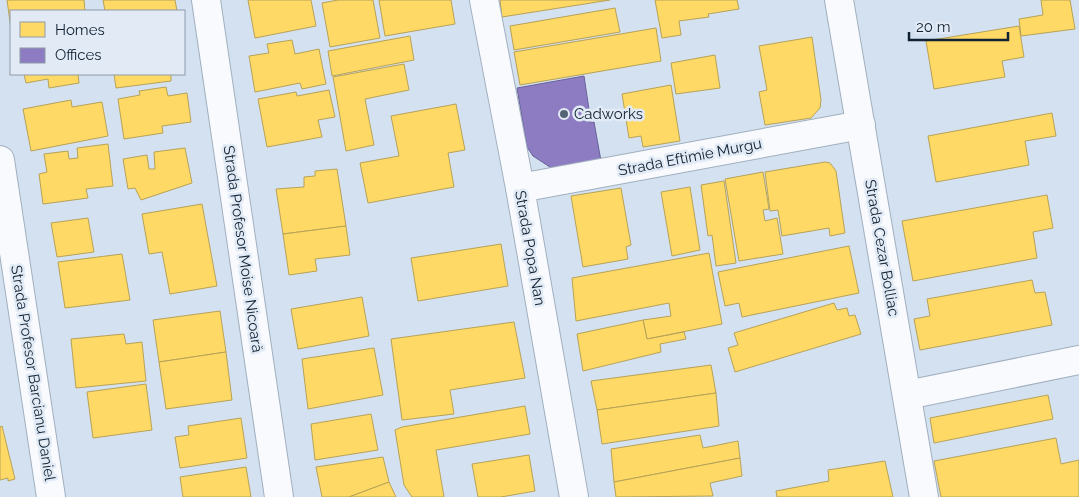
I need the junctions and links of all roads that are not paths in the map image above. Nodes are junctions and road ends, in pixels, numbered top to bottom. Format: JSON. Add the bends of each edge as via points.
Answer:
{"nodes":[{"id":1,"x":206,"y":0,"type":"edge"},
{"id":2,"x":484,"y":0,"type":"edge"},
{"id":3,"x":839,"y":0,"type":"edge"},
{"id":4,"x":861,"y":125,"type":"junction"},
{"id":5,"x":0,"y":160,"type":"edge"},
{"id":6,"x":520,"y":188,"type":"junction"},
{"id":7,"x":1079,"y":360,"type":"edge"},
{"id":8,"x":907,"y":395,"type":"junction"},
{"id":9,"x":52,"y":497,"type":"edge"},
{"id":10,"x":279,"y":497,"type":"edge"},
{"id":11,"x":574,"y":497,"type":"edge"},
{"id":12,"x":924,"y":497,"type":"edge"}],
"edges":[{"from":1,"to":10,"type":"street","name":"Strada Profesor Moise Nicoară"},
{"from":2,"to":6,"type":"street","name":"Strada Popa Nan"},
{"from":3,"to":4,"type":"street","name":"Strada Cezar Bolliac"},
{"from":4,"to":6,"type":"street","name":"Strada Eftimie Murgu"},
{"from":4,"to":8,"type":"street","name":"Strada Cezar Bolliac"},
{"from":5,"to":9,"type":"street","name":"Strada Profesor Barcianu Daniel"},
{"from":6,"to":11,"type":"street","name":"Strada Popa Nan"},
{"from":7,"to":8,"type":"street"},
{"from":8,"to":12,"type":"street","name":"Strada Cezar Bolliac"}]}
